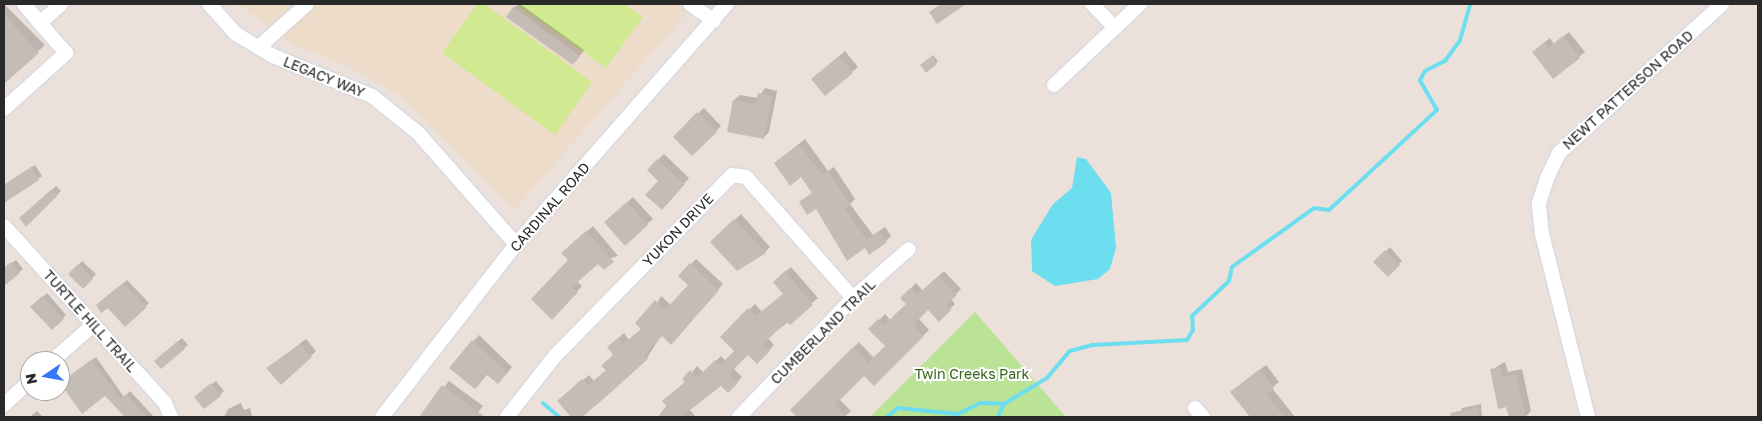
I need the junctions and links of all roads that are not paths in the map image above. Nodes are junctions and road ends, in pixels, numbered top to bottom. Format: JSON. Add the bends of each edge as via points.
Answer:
{"nodes":[{"id":1,"x":24,"y":4,"type":"edge"},
{"id":2,"x":61,"y":4,"type":"edge"},
{"id":3,"x":209,"y":4,"type":"edge"},
{"id":4,"x":307,"y":4,"type":"edge"},
{"id":5,"x":690,"y":4,"type":"edge"},
{"id":6,"x":727,"y":4,"type":"edge"},
{"id":7,"x":1092,"y":4,"type":"edge"},
{"id":8,"x":1140,"y":4,"type":"edge"},
{"id":9,"x":1722,"y":4,"type":"edge"},
{"id":10,"x":714,"y":21,"type":"junction"},
{"id":11,"x":40,"y":23,"type":"junction"},
{"id":12,"x":1115,"y":28,"type":"junction"},
{"id":13,"x":259,"y":48,"type":"junction"},
{"id":14,"x":1054,"y":86,"type":"dead end"},
{"id":15,"x":4,"y":109,"type":"edge"},
{"id":16,"x":4,"y":228,"type":"edge"},
{"id":17,"x":516,"y":244,"type":"junction"},
{"id":18,"x":909,"y":249,"type":"dead end"},
{"id":19,"x":853,"y":298,"type":"junction"},
{"id":20,"x":93,"y":325,"type":"junction"},
{"id":21,"x":63,"y":351,"type":"edge"},
{"id":22,"x":20,"y":390,"type":"edge"},
{"id":23,"x":4,"y":404,"type":"edge"},
{"id":24,"x":171,"y":417,"type":"edge"},
{"id":25,"x":382,"y":417,"type":"edge"},
{"id":26,"x":507,"y":417,"type":"edge"},
{"id":27,"x":739,"y":417,"type":"edge"},
{"id":28,"x":1588,"y":417,"type":"edge"}],
"edges":[{"from":1,"to":11,"type":"street"},
{"from":2,"to":11,"type":"street"},
{"from":3,"to":13,"type":"street","name":"LEGACY WAY","via":[[236,34]]},
{"from":4,"to":13,"type":"street"},
{"from":5,"to":10,"type":"street"},
{"from":6,"to":10,"type":"street","name":"CARDINAL ROAD"},
{"from":7,"to":12,"type":"street"},
{"from":8,"to":12,"type":"street"},
{"from":9,"to":28,"type":"street","name":"NEWT PATTERSON ROAD","via":[[1558,153],[1547,178],[1539,203],[1542,234]]},
{"from":10,"to":17,"type":"street","name":"CARDINAL ROAD"},
{"from":11,"to":15,"type":"street","via":[[66,54]]},
{"from":12,"to":14,"type":"street"},
{"from":13,"to":17,"type":"street","name":"LEGACY WAY","via":[[372,96],[418,132]]},
{"from":16,"to":20,"type":"street","name":"TURTLE HILL TRAIL"},
{"from":17,"to":25,"type":"street","name":"CARDINAL ROAD"},
{"from":18,"to":19,"type":"street","name":"CUMBERLAND TRAIL"},
{"from":19,"to":26,"type":"street","name":"YUKON DRIVE","via":[[746,177],[732,175],[554,356]]},
{"from":19,"to":27,"type":"street","name":"CUMBERLAND TRAIL"},
{"from":20,"to":21,"type":"street"},
{"from":20,"to":24,"type":"street","name":"TURTLE HILL TRAIL","via":[[165,403]]},
{"from":22,"to":23,"type":"street"}]}
